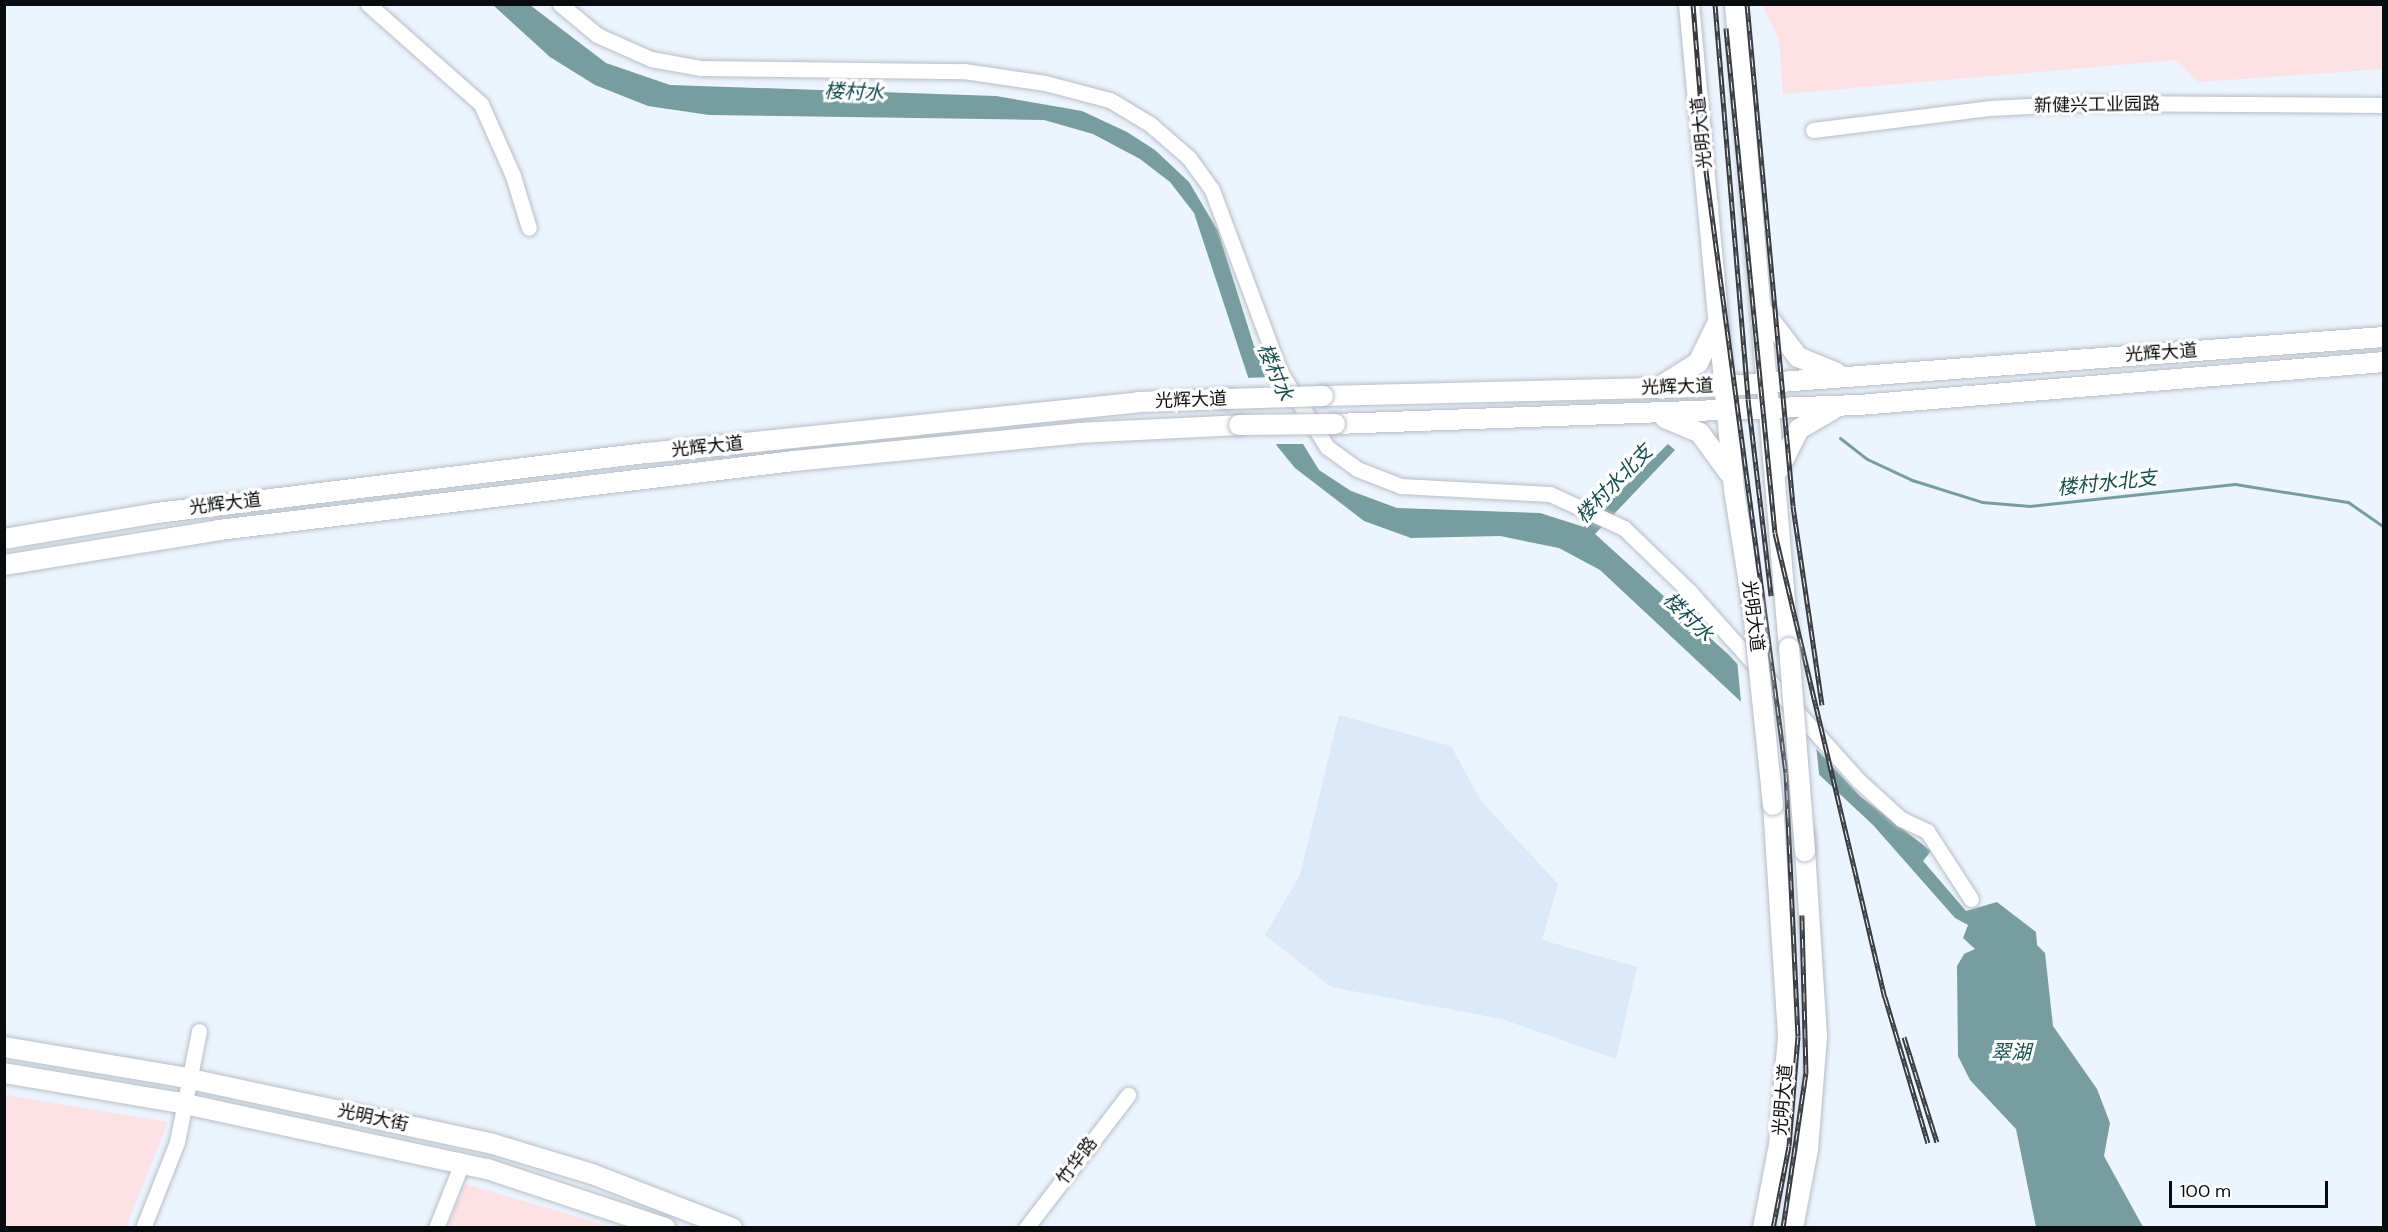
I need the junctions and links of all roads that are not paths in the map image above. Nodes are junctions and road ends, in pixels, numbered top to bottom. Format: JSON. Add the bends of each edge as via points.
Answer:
{"nodes":[{"id":1,"x":368,"y":4,"type":"edge"},
{"id":2,"x":560,"y":4,"type":"edge"},
{"id":3,"x":1689,"y":4,"type":"edge"},
{"id":4,"x":1735,"y":4,"type":"edge"},
{"id":5,"x":2384,"y":105,"type":"edge"},
{"id":6,"x":1813,"y":130,"type":"dead end"},
{"id":7,"x":529,"y":228,"type":"dead end"},
{"id":8,"x":1761,"y":298,"type":"junction"},
{"id":9,"x":1719,"y":313,"type":"junction"},
{"id":10,"x":2384,"y":337,"type":"edge"},
{"id":11,"x":2384,"y":362,"type":"edge"},
{"id":12,"x":1852,"y":374,"type":"junction"},
{"id":13,"x":1769,"y":383,"type":"junction"},
{"id":14,"x":1726,"y":386,"type":"junction"},
{"id":15,"x":1651,"y":388,"type":"junction"},
{"id":16,"x":1859,"y":405,"type":"junction"},
{"id":17,"x":1772,"y":409,"type":"junction"},
{"id":18,"x":1728,"y":412,"type":"junction"},
{"id":19,"x":1636,"y":416,"type":"junction"},
{"id":20,"x":1778,"y":489,"type":"junction"},
{"id":21,"x":1734,"y":490,"type":"junction"},
{"id":22,"x":4,"y":539,"type":"edge"},
{"id":23,"x":4,"y":565,"type":"edge"},
{"id":24,"x":1798,"y":772,"type":"dead end"},
{"id":25,"x":1805,"y":851,"type":"dead end"},
{"id":26,"x":1971,"y":899,"type":"dead end"},
{"id":27,"x":199,"y":1032,"type":"dead end"},
{"id":28,"x":4,"y":1047,"type":"edge"},
{"id":29,"x":4,"y":1073,"type":"edge"},
{"id":30,"x":192,"y":1079,"type":"junction"},
{"id":31,"x":1128,"y":1095,"type":"dead end"},
{"id":32,"x":187,"y":1104,"type":"junction"},
{"id":33,"x":462,"y":1164,"type":"junction"},
{"id":34,"x":143,"y":1227,"type":"edge"},
{"id":35,"x":436,"y":1227,"type":"edge"},
{"id":36,"x":665,"y":1227,"type":"edge"},
{"id":37,"x":732,"y":1227,"type":"edge"},
{"id":38,"x":1026,"y":1227,"type":"edge"},
{"id":39,"x":1763,"y":1227,"type":"edge"},
{"id":40,"x":1793,"y":1227,"type":"edge"}],
"edges":[{"from":1,"to":7,"type":"street","via":[[481,104],[513,176]]},
{"from":2,"to":26,"type":"street","via":[[597,35],[651,59],[681,64],[964,71],[1045,82],[1110,100],[1181,151],[1212,190],[1280,372],[1327,447],[1357,469],[1401,486],[1441,493],[1540,493],[1584,506],[1624,528],[1690,592],[1858,780],[1901,819],[1927,831]]},
{"from":3,"to":9,"type":"main road","name":"光明大道"},
{"from":4,"to":8,"type":"main road","name":"光明大道"},
{"from":5,"to":6,"type":"street","name":"新健兴工业园路","via":[[2091,103],[1989,108]]},
{"from":8,"to":12,"type":"main road","via":[[1770,325],[1787,348],[1817,367]]},
{"from":8,"to":13,"type":"main road","name":"光明大道"},
{"from":9,"to":14,"type":"main road","name":"光明大道"},
{"from":9,"to":15,"type":"main road","via":[[1716,331],[1698,363],[1684,375]]},
{"from":10,"to":12,"type":"main road","name":"光辉大道"},
{"from":11,"to":16,"type":"main road","name":"光辉大道"},
{"from":12,"to":13,"type":"main road","name":"光辉大道"},
{"from":13,"to":14,"type":"main road","name":"光辉大道"},
{"from":13,"to":17,"type":"main road","name":"光明大道"},
{"from":14,"to":15,"type":"main road","name":"光辉大道"},
{"from":14,"to":18,"type":"main road","name":"光明大道"},
{"from":15,"to":22,"type":"main road","name":"光辉大道","bridge":true,"via":[[1138,402],[659,452],[157,513]]},
{"from":16,"to":17,"type":"main road","name":"光辉大道"},
{"from":16,"to":20,"type":"main road","via":[[1827,411],[1799,429],[1782,457]]},
{"from":17,"to":18,"type":"main road","name":"光辉大道"},
{"from":17,"to":20,"type":"main road","name":"光明大道"},
{"from":18,"to":19,"type":"main road","name":"光辉大道"},
{"from":18,"to":21,"type":"main road","name":"光明大道"},
{"from":19,"to":21,"type":"main road","via":[[1680,422],[1700,433],[1716,449]]},
{"from":19,"to":23,"type":"main road","name":"光辉大道","bridge":true,"via":[[1239,425],[1078,433],[795,461],[219,530]]},
{"from":20,"to":25,"type":"main road","name":"光明大道","bridge":true},
{"from":21,"to":39,"type":"main road","name":"光明大道","bridge":true,"via":[[1752,602],[1773,805],[1788,1036],[1779,1145]]},
{"from":24,"to":40,"type":"main road","name":"光明大道","via":[[1816,1036],[1808,1149]]},
{"from":27,"to":30,"type":"street"},
{"from":28,"to":30,"type":"main road","name":"光明大街"},
{"from":29,"to":32,"type":"main road","name":"光明大街"},
{"from":30,"to":32,"type":"street"},
{"from":30,"to":37,"type":"main road","name":"光明大街","via":[[493,1144],[630,1187]]},
{"from":31,"to":38,"type":"street","name":"竹华路"},
{"from":32,"to":33,"type":"main road","name":"光明大街"},
{"from":32,"to":34,"type":"street"},
{"from":33,"to":35,"type":"street"},
{"from":33,"to":36,"type":"main road","name":"光明大街"}]}
